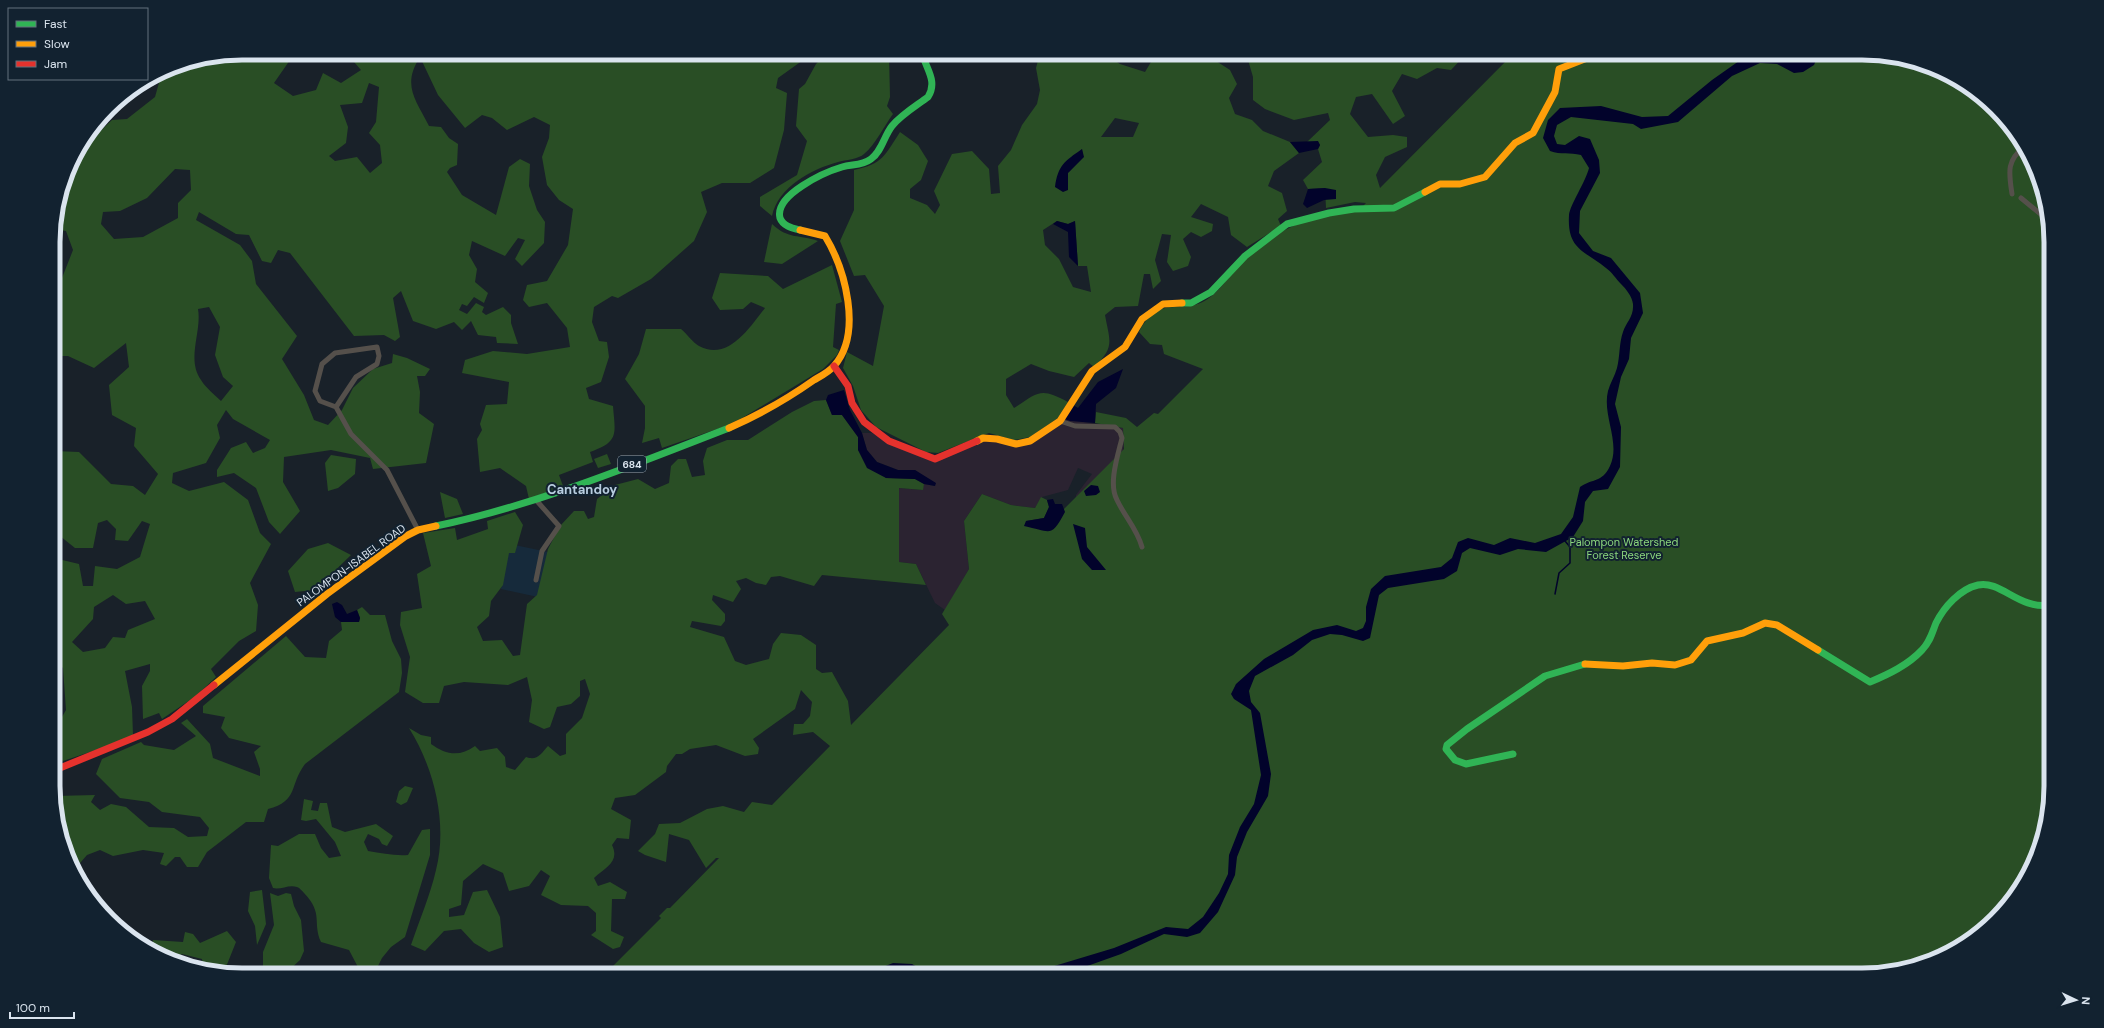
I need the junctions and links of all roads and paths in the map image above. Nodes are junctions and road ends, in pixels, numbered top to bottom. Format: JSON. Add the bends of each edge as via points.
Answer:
{"nodes":[{"id":1,"x":925,"y":60,"type":"edge"},
{"id":2,"x":1584,"y":60,"type":"edge"},
{"id":3,"x":2019,"y":150,"type":"edge"},
{"id":4,"x":2012,"y":194,"type":"dead end"},
{"id":5,"x":2021,"y":198,"type":"dead end"},
{"id":6,"x":2042,"y":215,"type":"edge"},
{"id":7,"x":834,"y":366,"type":"junction"},
{"id":8,"x":336,"y":406,"type":"junction"},
{"id":9,"x":1060,"y":421,"type":"junction"},
{"id":10,"x":536,"y":500,"type":"junction"},
{"id":11,"x":418,"y":530,"type":"junction"},
{"id":12,"x":1142,"y":547,"type":"dead end"},
{"id":13,"x":536,"y":580,"type":"dead end"},
{"id":14,"x":2044,"y":607,"type":"edge"},
{"id":15,"x":1513,"y":754,"type":"dead end"},
{"id":16,"x":60,"y":768,"type":"edge"}],
"edges":[{"from":1,"to":7,"type":"main road","name":"PALOMPON-ISABEL ROAD","number":"684","via":[[933,82],[931,94],[892,127],[869,161],[843,167],[815,178],[787,198],[779,211],[787,226],[825,236],[844,280],[848,310],[847,333],[842,352]]},
{"from":2,"to":9,"type":"main road","via":[[1559,69],[1554,92],[1533,133],[1515,143],[1485,177],[1460,184],[1440,184],[1394,208],[1354,209],[1287,224],[1245,256],[1211,292],[1191,303],[1163,304],[1142,319],[1125,347],[1092,371]]},
{"from":3,"to":4,"type":"street","via":[[2009,170]]},
{"from":5,"to":6,"type":"street"},
{"from":7,"to":9,"type":"main road","via":[[848,386],[852,404],[874,431],[889,441],[935,459],[983,438],[1016,444],[1030,441]]},
{"from":7,"to":10,"type":"main road","name":"PALOMPON-ISABEL ROAD","number":"684","via":[[743,422]]},
{"from":8,"to":8,"type":"street","via":[[356,377],[377,364],[377,347],[335,353],[322,364],[315,392],[320,401]]},
{"from":8,"to":11,"type":"street","via":[[351,434],[387,470]]},
{"from":9,"to":12,"type":"street","via":[[1075,426],[1116,427],[1120,432],[1122,438],[1114,490],[1116,499],[1139,535]]},
{"from":10,"to":11,"type":"main road","name":"PALOMPON-ISABEL ROAD","number":"684","via":[[466,520]]},
{"from":10,"to":13,"type":"street","via":[[559,524],[542,551]]},
{"from":11,"to":16,"type":"main road","name":"PALOMPON-ISABEL ROAD","number":"684","via":[[327,594],[172,719],[148,732]]},
{"from":14,"to":15,"type":"main road","via":[[2029,606],[1982,584],[1969,588],[1950,602],[1928,643],[1915,657],[1892,673],[1870,682],[1777,625],[1765,623],[1743,633],[1706,641],[1691,660],[1675,665],[1584,664],[1545,676],[1467,729],[1447,745],[1446,750],[1455,760],[1466,764]]}]}
